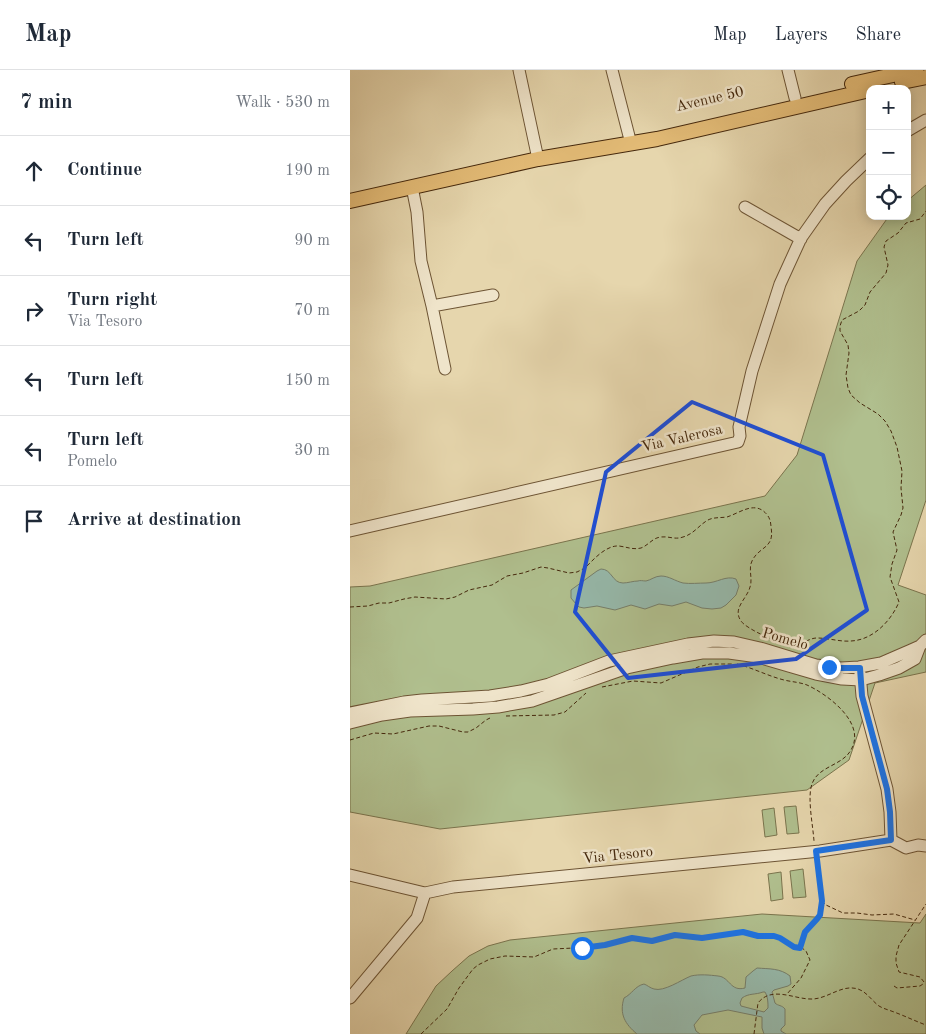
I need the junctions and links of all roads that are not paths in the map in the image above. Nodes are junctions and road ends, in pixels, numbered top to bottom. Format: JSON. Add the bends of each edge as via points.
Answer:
{"nodes":[{"id":1,"x":519,"y":70,"type":"edge"},
{"id":2,"x":612,"y":70,"type":"edge"},
{"id":3,"x":788,"y":70,"type":"edge"},
{"id":4,"x":916,"y":70,"type":"edge"},
{"id":5,"x":926,"y":77,"type":"edge"},
{"id":6,"x":892,"y":85,"type":"edge"},
{"id":7,"x":866,"y":91,"type":"edge"},
{"id":8,"x":795,"y":98,"type":"junction"},
{"id":9,"x":926,"y":120,"type":"edge"},
{"id":10,"x":911,"y":128,"type":"edge"},
{"id":11,"x":629,"y":136,"type":"junction"},
{"id":12,"x":539,"y":159,"type":"junction"},
{"id":13,"x":866,"y":162,"type":"edge"},
{"id":14,"x":412,"y":187,"type":"junction"},
{"id":15,"x":350,"y":201,"type":"edge"},
{"id":16,"x":745,"y":207,"type":"dead end"},
{"id":17,"x":800,"y":239,"type":"junction"},
{"id":18,"x":494,"y":295,"type":"dead end"},
{"id":19,"x":432,"y":306,"type":"junction"},
{"id":20,"x":446,"y":369,"type":"dead end"},
{"id":21,"x":350,"y":531,"type":"edge"},
{"id":22,"x":924,"y":645,"type":"edge"},
{"id":23,"x":860,"y":668,"type":"junction"},
{"id":24,"x":861,"y":680,"type":"junction"},
{"id":25,"x":350,"y":713,"type":"edge"},
{"id":26,"x":350,"y":723,"type":"edge"},
{"id":27,"x":891,"y":840,"type":"junction"},
{"id":28,"x":926,"y":846,"type":"edge"},
{"id":29,"x":350,"y":875,"type":"edge"},
{"id":30,"x":425,"y":893,"type":"junction"},
{"id":31,"x":350,"y":998,"type":"edge"}],
"edges":[{"from":1,"to":12,"type":"street"},
{"from":2,"to":11,"type":"street"},
{"from":3,"to":8,"type":"street"},
{"from":4,"to":8,"type":"main road","name":"Avenue 50"},
{"from":5,"to":6,"type":"main road"},
{"from":7,"to":12,"type":"main road","name":"Avenue 50","via":[[654,139]]},
{"from":8,"to":11,"type":"main road","name":"Avenue 50"},
{"from":9,"to":10,"type":"street"},
{"from":11,"to":12,"type":"main road","name":"Avenue 50"},
{"from":12,"to":14,"type":"main road","name":"Avenue 50"},
{"from":13,"to":17,"type":"street","name":"Via Valerosa","via":[[825,204]]},
{"from":14,"to":15,"type":"main road","name":"Avenue 50"},
{"from":14,"to":19,"type":"street","via":[[420,261]]},
{"from":16,"to":17,"type":"street"},
{"from":17,"to":21,"type":"street","name":"Via Valerosa","via":[[780,284],[752,370],[738,442]]},
{"from":18,"to":19,"type":"street"},
{"from":19,"to":20,"type":"street"},
{"from":22,"to":23,"type":"street","name":"Pomelo"},
{"from":22,"to":24,"type":"street","name":"Pomelo","via":[[915,659],[899,668]]},
{"from":23,"to":24,"type":"street"},
{"from":23,"to":25,"type":"street","name":"Pomelo","via":[[816,665],[734,642],[706,642],[609,661],[521,691],[404,702]]},
{"from":24,"to":26,"type":"street","name":"Pomelo","via":[[816,674],[729,653],[702,653],[627,668],[532,701],[498,707],[410,711]]},
{"from":24,"to":27,"type":"street","via":[[862,696],[887,789]]},
{"from":27,"to":28,"type":"street","via":[[906,848]]},
{"from":27,"to":30,"type":"street","name":"Via Tesoro"},
{"from":29,"to":30,"type":"street","name":"Via Tesoro"},
{"from":30,"to":31,"type":"street","via":[[417,918]]}]}
